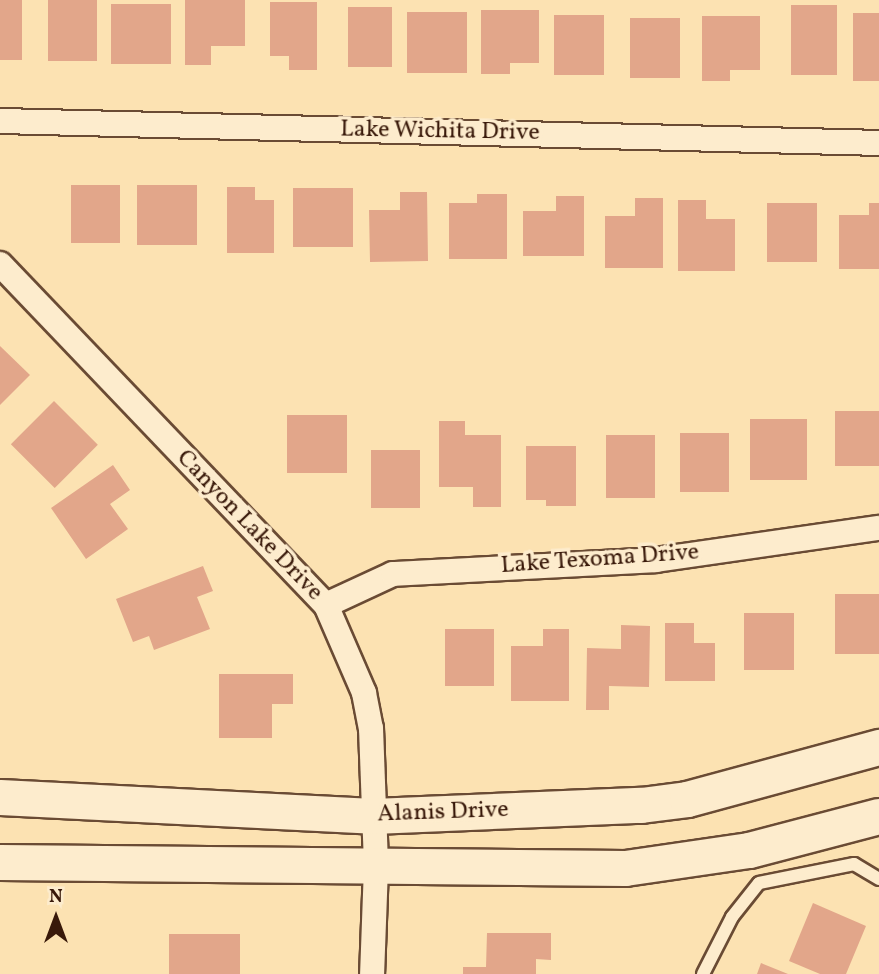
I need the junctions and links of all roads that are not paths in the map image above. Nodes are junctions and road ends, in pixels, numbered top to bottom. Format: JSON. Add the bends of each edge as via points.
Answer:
{"nodes":[{"id":1,"x":0,"y":121,"type":"edge"},
{"id":2,"x":879,"y":143,"type":"edge"},
{"id":3,"x":0,"y":264,"type":"edge"},
{"id":4,"x":879,"y":528,"type":"edge"},
{"id":5,"x":326,"y":605,"type":"junction"},
{"id":6,"x":879,"y":747,"type":"edge"},
{"id":7,"x":0,"y":797,"type":"edge"},
{"id":8,"x":373,"y":816,"type":"junction"},
{"id":9,"x":879,"y":816,"type":"edge"},
{"id":10,"x":0,"y":862,"type":"edge"},
{"id":11,"x":376,"y":867,"type":"junction"},
{"id":12,"x":879,"y":879,"type":"edge"},
{"id":13,"x":372,"y":974,"type":"edge"},
{"id":14,"x":703,"y":974,"type":"edge"}],
"edges":[{"from":1,"to":2,"type":"street","name":"Lake Wichita Drive"},
{"from":3,"to":5,"type":"street","name":"Canyon Lake Drive"},
{"from":4,"to":5,"type":"street","name":"Lake Texoma Drive","via":[[656,560],[393,574]]},
{"from":5,"to":8,"type":"street","name":"Canyon Lake Drive","via":[[364,693],[371,729]]},
{"from":6,"to":8,"type":"main road","name":"Alanis Drive","via":[[687,799]]},
{"from":7,"to":8,"type":"main road","name":"Alanis Drive"},
{"from":8,"to":11,"type":"street","name":"Canyon Lake Drive"},
{"from":9,"to":11,"type":"main road","via":[[749,850],[625,868]]},
{"from":10,"to":11,"type":"main road"},
{"from":11,"to":13,"type":"street","name":"Canyon Lake Drive"},
{"from":12,"to":14,"type":"lane","via":[[853,864],[759,883],[732,917]]}]}
